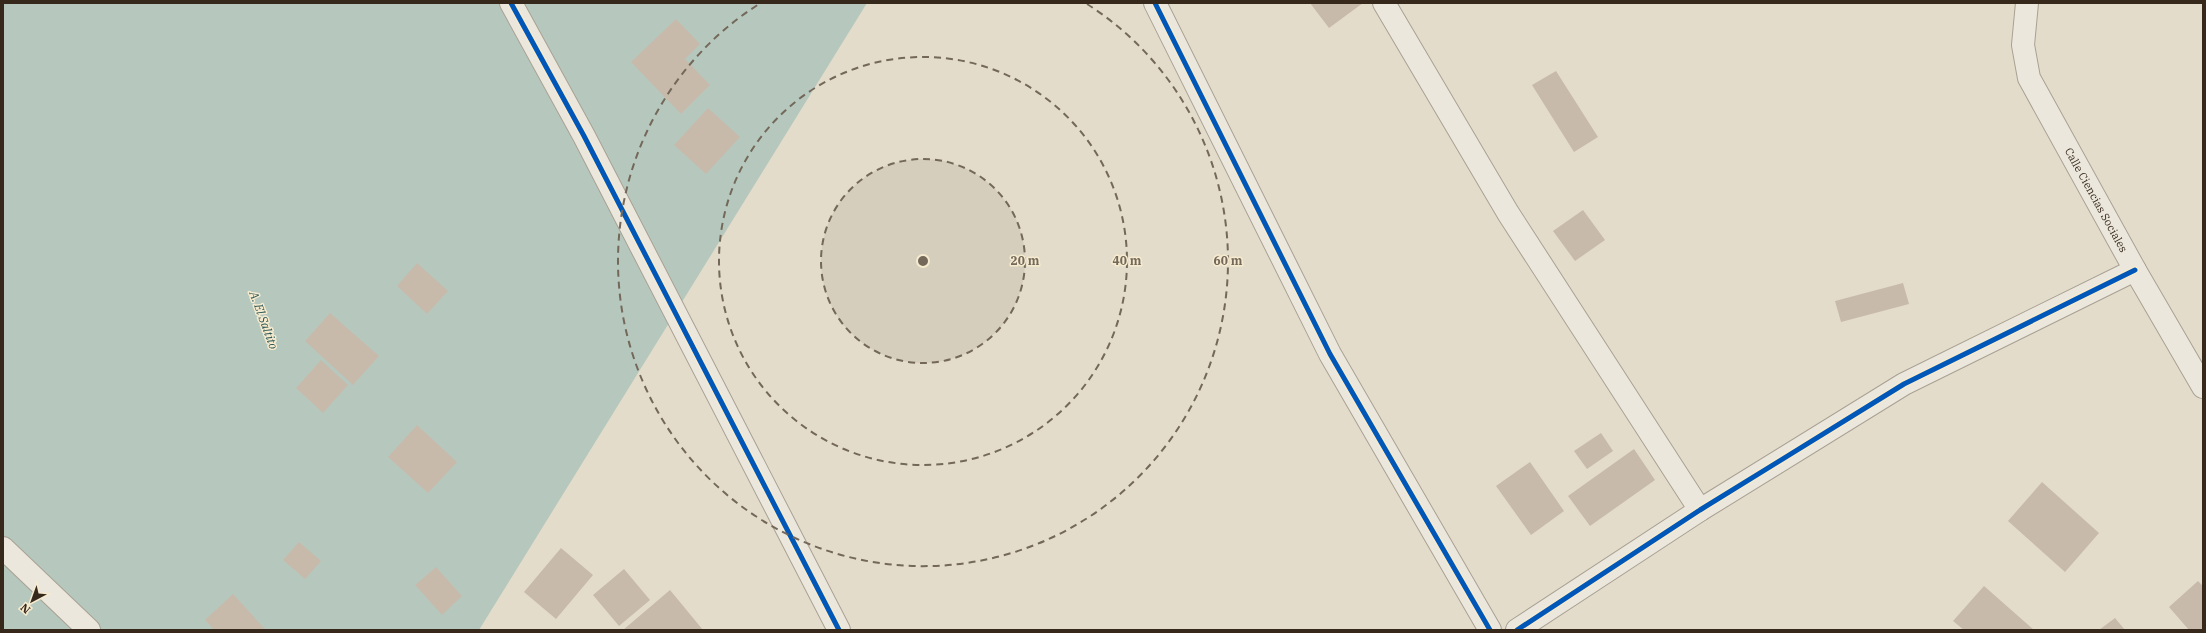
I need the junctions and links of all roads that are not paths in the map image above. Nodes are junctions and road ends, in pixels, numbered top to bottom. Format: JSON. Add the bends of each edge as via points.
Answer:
{"nodes":[{"id":1,"x":511,"y":3,"type":"edge"},
{"id":2,"x":1155,"y":3,"type":"edge"},
{"id":3,"x":1384,"y":3,"type":"edge"},
{"id":4,"x":2028,"y":3,"type":"edge"},
{"id":5,"x":2135,"y":270,"type":"junction"},
{"id":6,"x":2203,"y":387,"type":"edge"},
{"id":7,"x":1700,"y":510,"type":"junction"},
{"id":8,"x":3,"y":548,"type":"edge"},
{"id":9,"x":89,"y":630,"type":"edge"},
{"id":10,"x":839,"y":630,"type":"edge"},
{"id":11,"x":1490,"y":630,"type":"edge"},
{"id":12,"x":1517,"y":630,"type":"edge"}],
"edges":[{"from":1,"to":10,"type":"street","via":[[584,136]]},
{"from":2,"to":11,"type":"street","via":[[1330,354]]},
{"from":3,"to":7,"type":"street","via":[[1508,213]]},
{"from":4,"to":5,"type":"street","name":"Calle Ciencias Sociales","via":[[2022,45],[2029,78]]},
{"from":5,"to":6,"type":"street","name":"Calle Ciencias Sociales"},
{"from":5,"to":7,"type":"street","via":[[1904,384]]},
{"from":7,"to":12,"type":"street"},
{"from":8,"to":9,"type":"street"}]}
